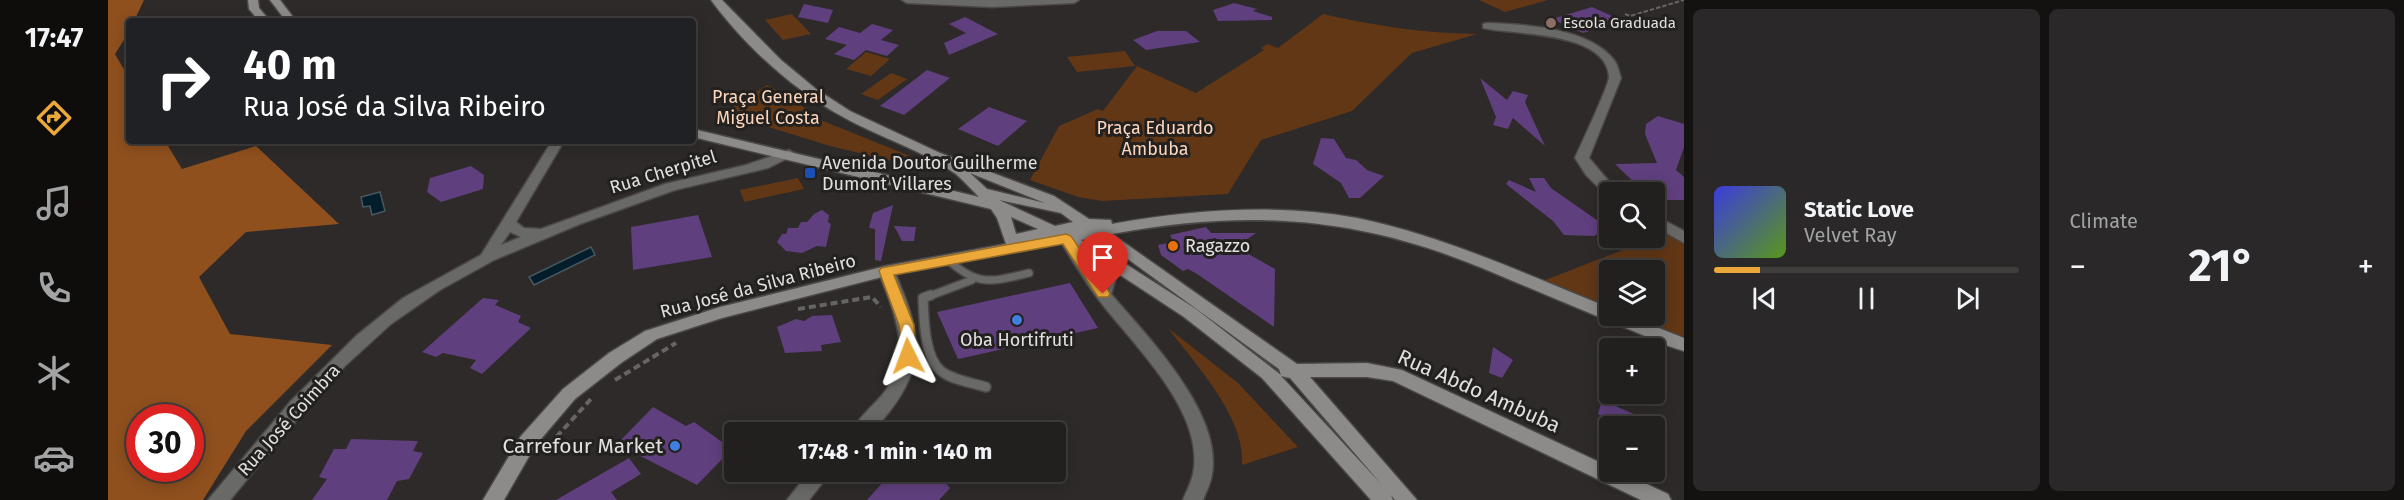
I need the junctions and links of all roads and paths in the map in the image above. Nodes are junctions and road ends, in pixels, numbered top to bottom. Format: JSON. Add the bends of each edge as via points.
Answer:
{"nodes":[{"id":1,"x":253,"y":0,"type":"edge"},
{"id":2,"x":274,"y":0,"type":"edge"},
{"id":3,"x":716,"y":0,"type":"edge"},
{"id":4,"x":907,"y":0,"type":"edge"},
{"id":5,"x":1074,"y":0,"type":"edge"},
{"id":6,"x":1684,"y":0,"type":"edge"},
{"id":7,"x":1023,"y":2,"type":"edge"},
{"id":8,"x":1625,"y":14,"type":"dead end"},
{"id":9,"x":262,"y":18,"type":"edge"},
{"id":10,"x":289,"y":18,"type":"edge"},
{"id":11,"x":1487,"y":26,"type":"dead end"},
{"id":12,"x":696,"y":134,"type":"edge"},
{"id":13,"x":556,"y":144,"type":"edge"},
{"id":14,"x":789,"y":154,"type":"junction"},
{"id":15,"x":932,"y":155,"type":"junction"},
{"id":16,"x":1601,"y":182,"type":"edge"},
{"id":17,"x":942,"y":191,"type":"junction"},
{"id":18,"x":981,"y":192,"type":"junction"},
{"id":19,"x":1000,"y":207,"type":"junction"},
{"id":20,"x":1069,"y":213,"type":"junction"},
{"id":21,"x":507,"y":223,"type":"junction"},
{"id":22,"x":1085,"y":224,"type":"junction"},
{"id":23,"x":1132,"y":224,"type":"junction"},
{"id":24,"x":1665,"y":226,"type":"edge"},
{"id":25,"x":1052,"y":230,"type":"junction"},
{"id":26,"x":1099,"y":232,"type":"junction"},
{"id":27,"x":549,"y":233,"type":"junction"},
{"id":28,"x":1684,"y":238,"type":"edge"},
{"id":29,"x":1066,"y":239,"type":"junction"},
{"id":30,"x":1010,"y":240,"type":"junction"},
{"id":31,"x":1126,"y":250,"type":"junction"},
{"id":32,"x":954,"y":257,"type":"junction"},
{"id":33,"x":485,"y":260,"type":"junction"},
{"id":34,"x":1113,"y":263,"type":"junction"},
{"id":35,"x":886,"y":271,"type":"junction"},
{"id":36,"x":1029,"y":273,"type":"dead end"},
{"id":37,"x":972,"y":280,"type":"junction"},
{"id":38,"x":1103,"y":294,"type":"junction"},
{"id":39,"x":794,"y":310,"type":"dead end"},
{"id":40,"x":1599,"y":311,"type":"edge"},
{"id":41,"x":886,"y":312,"type":"dead end"},
{"id":42,"x":1637,"y":326,"type":"edge"},
{"id":43,"x":686,"y":337,"type":"dead end"},
{"id":44,"x":1684,"y":345,"type":"edge"},
{"id":45,"x":1294,"y":371,"type":"junction"},
{"id":46,"x":1268,"y":373,"type":"junction"},
{"id":47,"x":609,"y":384,"type":"dead end"},
{"id":48,"x":986,"y":387,"type":"dead end"},
{"id":49,"x":592,"y":398,"type":"dead end"},
{"id":50,"x":870,"y":422,"type":"edge"},
{"id":51,"x":548,"y":447,"type":"dead end"},
{"id":52,"x":813,"y":482,"type":"edge"},
{"id":53,"x":218,"y":500,"type":"edge"},
{"id":54,"x":494,"y":500,"type":"edge"},
{"id":55,"x":797,"y":500,"type":"edge"},
{"id":56,"x":1193,"y":500,"type":"edge"},
{"id":57,"x":1383,"y":500,"type":"edge"},
{"id":58,"x":1407,"y":500,"type":"edge"},
{"id":59,"x":1661,"y":500,"type":"edge"}],
"edges":[{"from":1,"to":9,"type":"main road"},
{"from":2,"to":10,"type":"main road"},
{"from":3,"to":15,"type":"main road","via":[[736,25],[846,114]]},
{"from":4,"to":7,"type":"street"},
{"from":5,"to":7,"type":"street"},
{"from":6,"to":8,"type":"path","via":[[1630,16]]},
{"from":11,"to":16,"type":"street","via":[[1554,33],[1594,49],[1612,65],[1615,78],[1582,159]]},
{"from":12,"to":14,"type":"main road"},
{"from":13,"to":21,"type":"street"},
{"from":14,"to":17,"type":"main road"},
{"from":14,"to":27,"type":"street","name":"Rua Cherpitel","via":[[763,165],[680,184]]},
{"from":15,"to":18,"type":"main road","via":[[962,172]]},
{"from":15,"to":20,"type":"main road","via":[[998,177],[1049,199]]},
{"from":17,"to":18,"type":"main road"},
{"from":17,"to":19,"type":"main road"},
{"from":18,"to":19,"type":"main road"},
{"from":18,"to":20,"type":"main road"},
{"from":19,"to":25,"type":"main road"},
{"from":19,"to":30,"type":"main road","via":[[1009,225]]},
{"from":20,"to":22,"type":"main road"},
{"from":20,"to":23,"type":"main road"},
{"from":21,"to":27,"type":"street","name":"Rua Cherpitel","via":[[520,232]]},
{"from":21,"to":33,"type":"street"},
{"from":22,"to":23,"type":"main road","name":"Rua José da Silva Ribeiro"},
{"from":22,"to":25,"type":"main road","name":"Rua José da Silva Ribeiro"},
{"from":22,"to":26,"type":"main road"},
{"from":23,"to":26,"type":"main road","name":"Rua José da Silva Ribeiro"},
{"from":23,"to":31,"type":"main road"},
{"from":23,"to":40,"type":"main road","via":[[1290,215],[1356,223],[1421,240]]},
{"from":24,"to":28,"type":"street"},
{"from":25,"to":29,"type":"main road"},
{"from":25,"to":30,"type":"main road","name":"Rua José da Silva Ribeiro"},
{"from":26,"to":29,"type":"main road","name":"Rua José da Silva Ribeiro"},
{"from":26,"to":31,"type":"main road"},
{"from":27,"to":33,"type":"street","name":"Rua Cherpitel"},
{"from":29,"to":32,"type":"main road","name":"Rua José da Silva Ribeiro"},
{"from":29,"to":34,"type":"main road"},
{"from":29,"to":38,"type":"street"},
{"from":30,"to":32,"type":"main road","name":"Rua José da Silva Ribeiro"},
{"from":31,"to":34,"type":"main road"},
{"from":31,"to":45,"type":"main road"},
{"from":32,"to":35,"type":"main road","name":"Rua José da Silva Ribeiro"},
{"from":32,"to":37,"type":"lane","via":[[963,275]]},
{"from":33,"to":53,"type":"street","name":"Rua José Coimbra","via":[[436,285],[386,320],[314,386]]},
{"from":34,"to":38,"type":"street"},
{"from":34,"to":46,"type":"main road","via":[[1190,313]]},
{"from":35,"to":50,"type":"street","via":[[906,325],[908,356],[897,392]]},
{"from":35,"to":54,"type":"main road","name":"Rua José da Silva Ribeiro","via":[[720,313],[651,335],[569,394],[528,441]]},
{"from":36,"to":37,"type":"lane","via":[[984,283]]},
{"from":37,"to":48,"type":"lane","via":[[923,298],[923,316],[933,357],[941,371]]},
{"from":38,"to":56,"type":"street","via":[[1166,371],[1197,424],[1204,447],[1203,470]]},
{"from":39,"to":41,"type":"path","via":[[873,297]]},
{"from":42,"to":44,"type":"main road"},
{"from":43,"to":47,"type":"path"},
{"from":45,"to":46,"type":"main road","name":"Rua Abdo Ambuba"},
{"from":45,"to":58,"type":"main road"},
{"from":45,"to":59,"type":"main road","name":"Rua Abdo Ambuba","via":[[1367,370],[1396,375]]},
{"from":46,"to":57,"type":"main road"},
{"from":49,"to":51,"type":"path"},
{"from":52,"to":55,"type":"street"}]}
